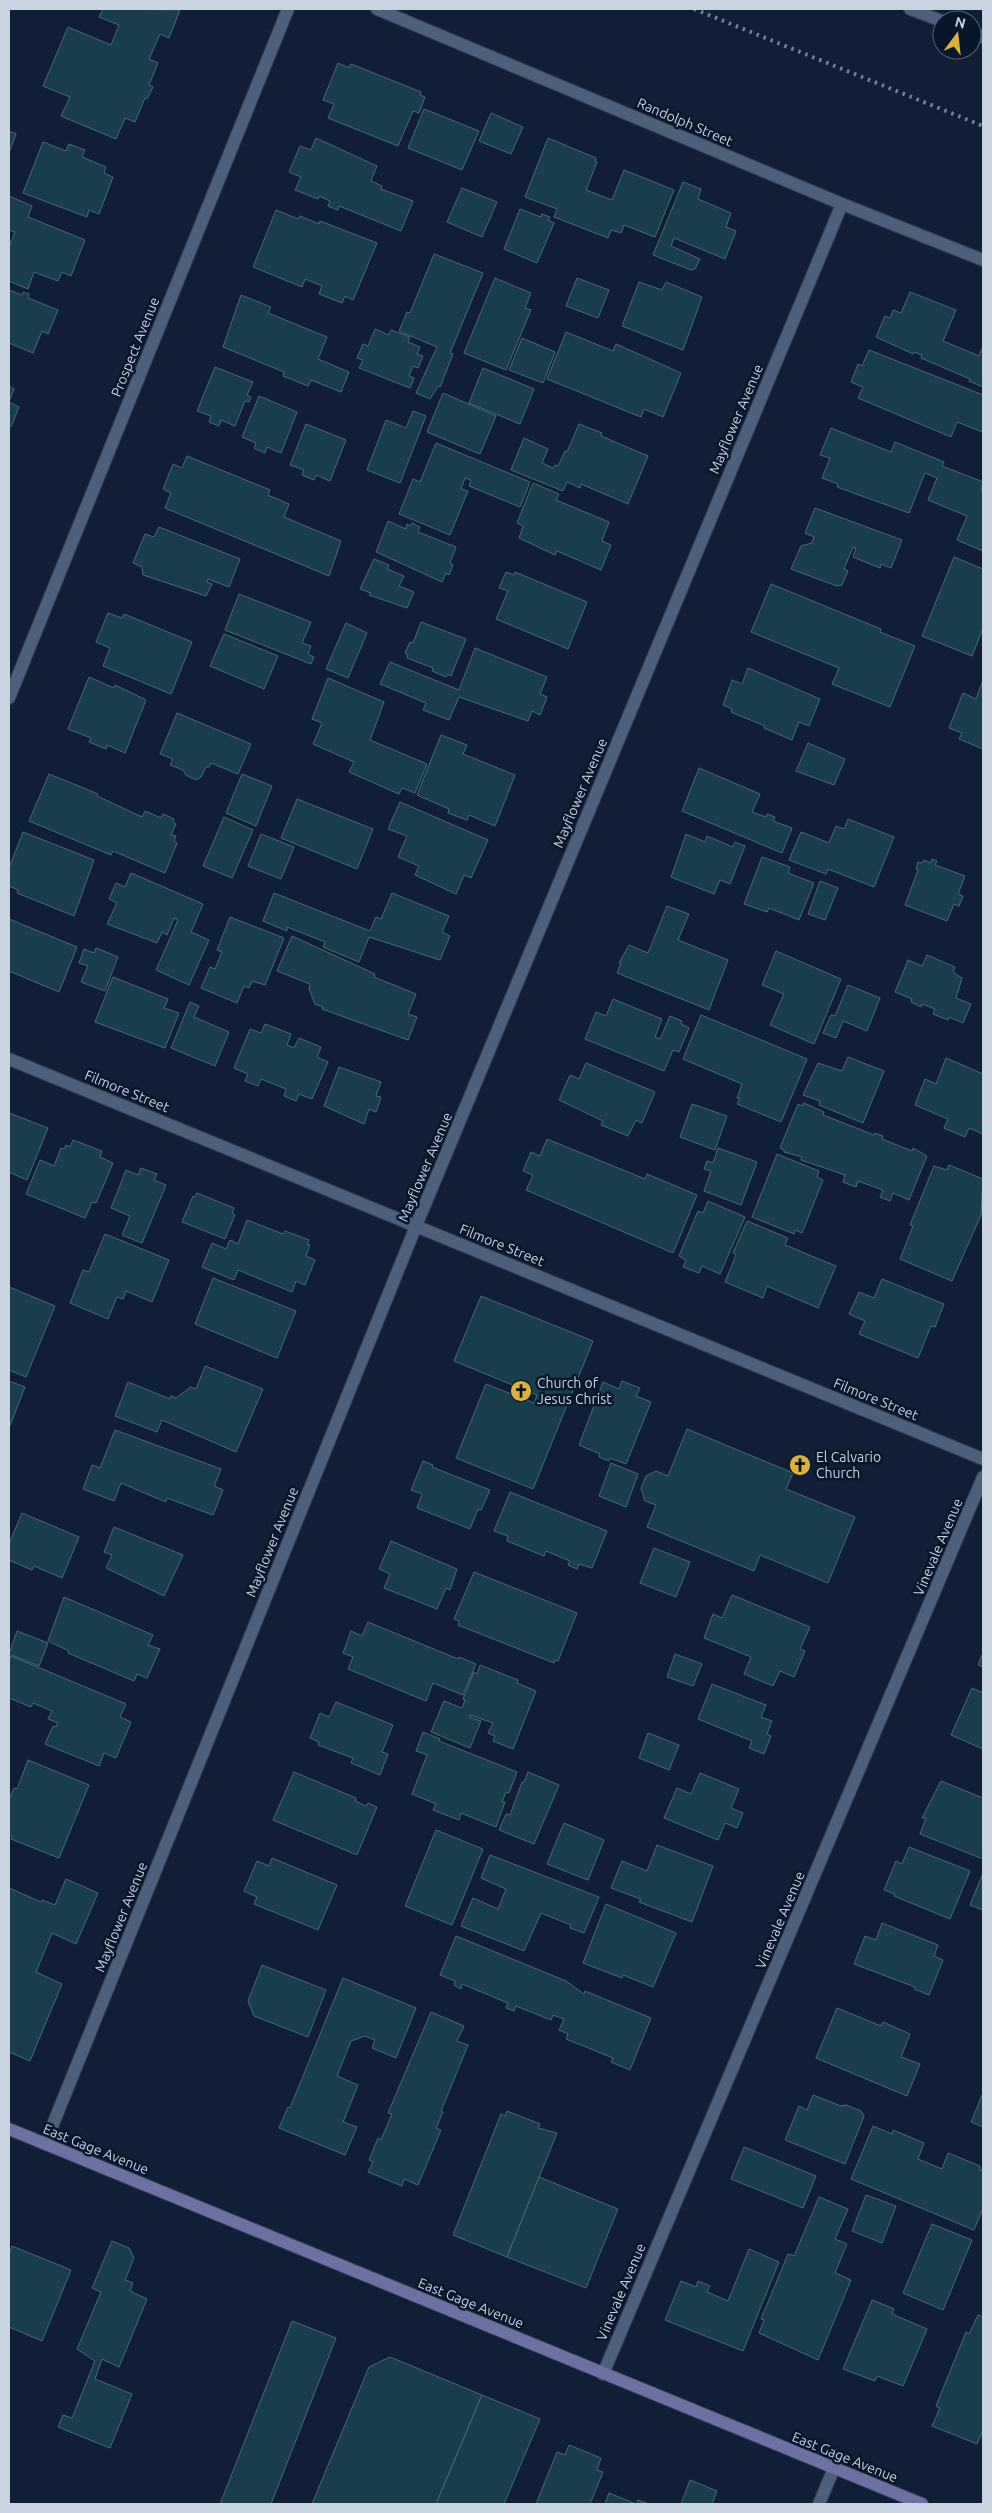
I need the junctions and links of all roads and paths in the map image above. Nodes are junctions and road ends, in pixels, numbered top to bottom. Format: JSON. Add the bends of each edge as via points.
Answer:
{"nodes":[{"id":1,"x":288,"y":9,"type":"edge"},
{"id":2,"x":377,"y":9,"type":"edge"},
{"id":3,"x":916,"y":10,"type":"edge"},
{"id":4,"x":932,"y":17,"type":"edge"},
{"id":5,"x":842,"y":204,"type":"junction"},
{"id":6,"x":983,"y":260,"type":"edge"},
{"id":7,"x":9,"y":698,"type":"edge"},
{"id":8,"x":9,"y":1059,"type":"edge"},
{"id":9,"x":416,"y":1226,"type":"junction"},
{"id":10,"x":983,"y":1459,"type":"edge"},
{"id":11,"x":983,"y":1477,"type":"edge"},
{"id":12,"x":9,"y":2129,"type":"edge"},
{"id":13,"x":45,"y":2144,"type":"junction"},
{"id":14,"x":603,"y":2374,"type":"junction"},
{"id":15,"x":834,"y":2468,"type":"junction"},
{"id":16,"x":819,"y":2504,"type":"edge"},
{"id":17,"x":922,"y":2504,"type":"edge"}],
"edges":[{"from":1,"to":7,"type":"street","name":"Prospect Avenue"},
{"from":2,"to":5,"type":"street","name":"Randolph Street"},
{"from":3,"to":4,"type":"street"},
{"from":5,"to":6,"type":"street","name":"Randolph Street"},
{"from":5,"to":9,"type":"street","name":"Mayflower Avenue"},
{"from":8,"to":9,"type":"street","name":"Filmore Street"},
{"from":9,"to":10,"type":"street","name":"Filmore Street"},
{"from":9,"to":13,"type":"street","name":"Mayflower Avenue"},
{"from":11,"to":14,"type":"street","name":"Vinevale Avenue"},
{"from":12,"to":13,"type":"main road","name":"East Gage Avenue"},
{"from":13,"to":14,"type":"main road","name":"East Gage Avenue"},
{"from":14,"to":15,"type":"main road","name":"East Gage Avenue"},
{"from":15,"to":16,"type":"street"},
{"from":15,"to":17,"type":"main road","name":"East Gage Avenue"}]}
